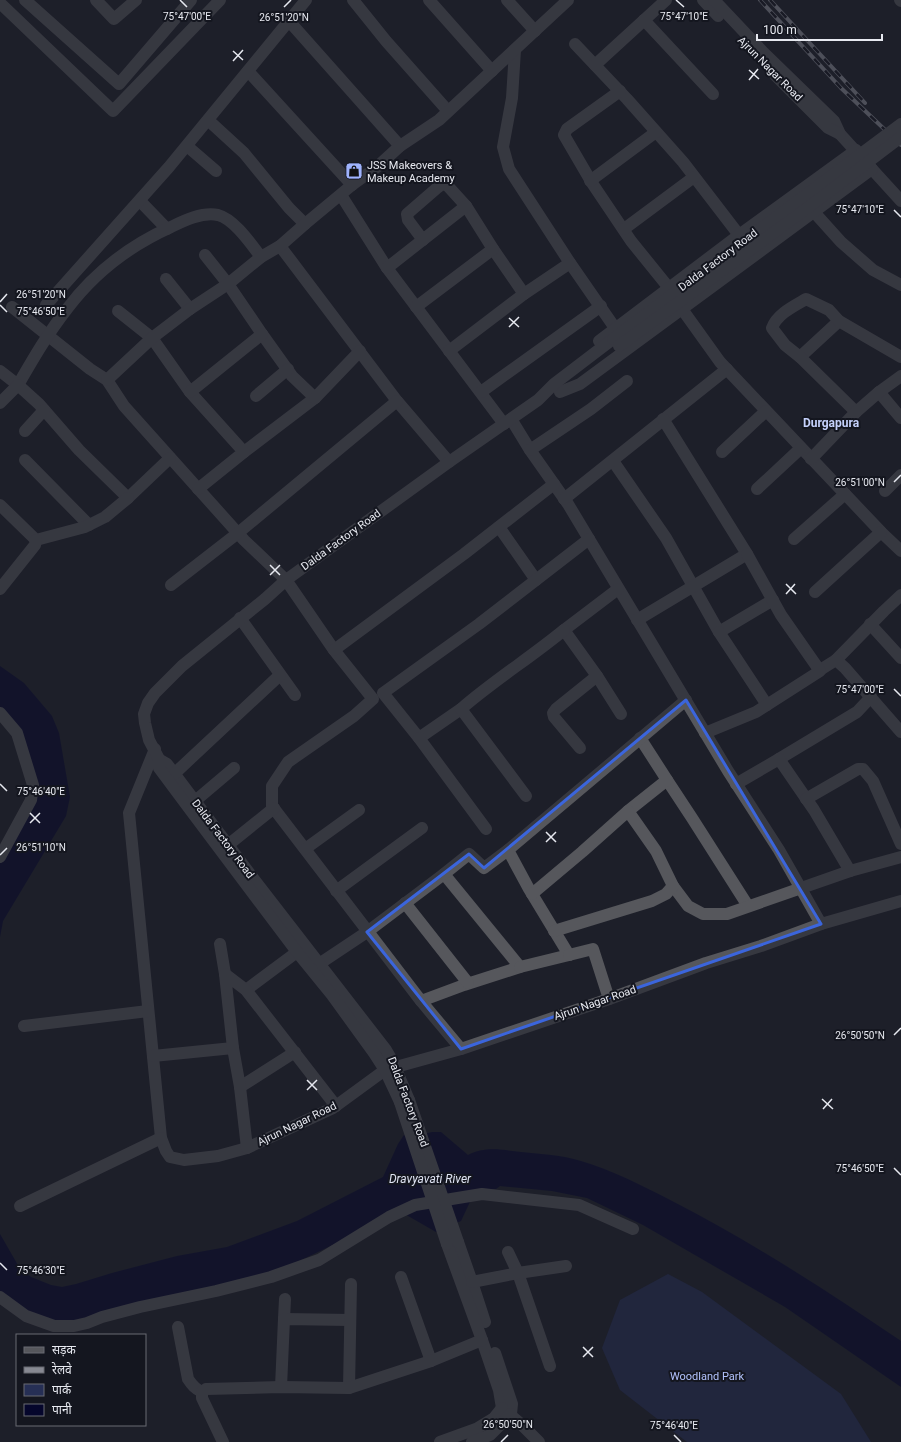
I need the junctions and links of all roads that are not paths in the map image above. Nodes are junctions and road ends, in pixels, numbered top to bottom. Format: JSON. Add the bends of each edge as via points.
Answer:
{"nodes":[{"id":1,"x":25,"y":0,"type":"edge"},
{"id":2,"x":96,"y":0,"type":"edge"},
{"id":3,"x":136,"y":0,"type":"edge"},
{"id":4,"x":192,"y":0,"type":"edge"},
{"id":5,"x":220,"y":0,"type":"edge"},
{"id":6,"x":306,"y":0,"type":"edge"},
{"id":7,"x":353,"y":0,"type":"edge"},
{"id":8,"x":429,"y":0,"type":"edge"},
{"id":9,"x":507,"y":0,"type":"edge"},
{"id":10,"x":568,"y":0,"type":"edge"},
{"id":11,"x":666,"y":0,"type":"edge"},
{"id":12,"x":703,"y":0,"type":"edge"},
{"id":13,"x":714,"y":0,"type":"edge"},
{"id":14,"x":0,"y":3,"type":"edge"},
{"id":15,"x":644,"y":20,"type":"junction"},
{"id":16,"x":289,"y":22,"type":"junction"},
{"id":17,"x":535,"y":31,"type":"junction"},
{"id":18,"x":575,"y":44,"type":"dead end"},
{"id":19,"x":515,"y":50,"type":"junction"},
{"id":20,"x":138,"y":62,"type":"junction"},
{"id":21,"x":595,"y":65,"type":"junction"},
{"id":22,"x":248,"y":71,"type":"junction"},
{"id":23,"x":492,"y":71,"type":"junction"},
{"id":24,"x":150,"y":72,"type":"junction"},
{"id":25,"x":620,"y":91,"type":"junction"},
{"id":26,"x":713,"y":94,"type":"dead end"},
{"id":27,"x":448,"y":111,"type":"junction"},
{"id":28,"x":208,"y":120,"type":"junction"},
{"id":29,"x":901,"y":124,"type":"edge"},
{"id":30,"x":656,"y":132,"type":"junction"},
{"id":31,"x":840,"y":134,"type":"junction"},
{"id":32,"x":901,"y":137,"type":"edge"},
{"id":33,"x":187,"y":146,"type":"junction"},
{"id":34,"x":400,"y":146,"type":"junction"},
{"id":35,"x":856,"y":150,"type":"junction"},
{"id":36,"x":872,"y":169,"type":"junction"},
{"id":37,"x":216,"y":171,"type":"dead end"},
{"id":38,"x":694,"y":177,"type":"junction"},
{"id":39,"x":590,"y":181,"type":"junction"},
{"id":40,"x":352,"y":185,"type":"junction"},
{"id":41,"x":341,"y":195,"type":"junction"},
{"id":42,"x":140,"y":201,"type":"junction"},
{"id":43,"x":901,"y":201,"type":"edge"},
{"id":44,"x":466,"y":206,"type":"junction"},
{"id":45,"x":814,"y":212,"type":"junction"},
{"id":46,"x":305,"y":224,"type":"junction"},
{"id":47,"x":167,"y":229,"type":"junction"},
{"id":48,"x":624,"y":229,"type":"junction"},
{"id":49,"x":739,"y":235,"type":"junction"},
{"id":50,"x":423,"y":240,"type":"junction"},
{"id":51,"x":280,"y":246,"type":"junction"},
{"id":52,"x":493,"y":249,"type":"junction"},
{"id":53,"x":205,"y":255,"type":"dead end"},
{"id":54,"x":261,"y":257,"type":"junction"},
{"id":55,"x":570,"y":263,"type":"junction"},
{"id":56,"x":387,"y":268,"type":"junction"},
{"id":57,"x":166,"y":279,"type":"dead end"},
{"id":58,"x":228,"y":284,"type":"junction"},
{"id":59,"x":901,"y":285,"type":"edge"},
{"id":60,"x":669,"y":288,"type":"junction"},
{"id":61,"x":524,"y":294,"type":"junction"},
{"id":62,"x":46,"y":305,"type":"dead end"},
{"id":63,"x":601,"y":306,"type":"junction"},
{"id":64,"x":12,"y":307,"type":"dead end"},
{"id":65,"x":416,"y":307,"type":"junction"},
{"id":66,"x":190,"y":309,"type":"junction"},
{"id":67,"x":682,"y":309,"type":"junction"},
{"id":68,"x":118,"y":311,"type":"dead end"},
{"id":69,"x":839,"y":321,"type":"junction"},
{"id":70,"x":262,"y":334,"type":"junction"},
{"id":71,"x":48,"y":335,"type":"junction"},
{"id":72,"x":152,"y":338,"type":"junction"},
{"id":73,"x":616,"y":338,"type":"junction"},
{"id":74,"x":449,"y":351,"type":"junction"},
{"id":75,"x":360,"y":352,"type":"junction"},
{"id":76,"x":800,"y":357,"type":"junction"},
{"id":77,"x":901,"y":357,"type":"edge"},
{"id":78,"x":288,"y":369,"type":"junction"},
{"id":79,"x":727,"y":369,"type":"junction"},
{"id":80,"x":0,"y":371,"type":"edge"},
{"id":81,"x":901,"y":376,"type":"edge"},
{"id":82,"x":107,"y":380,"type":"junction"},
{"id":83,"x":627,"y":381,"type":"dead end"},
{"id":84,"x":18,"y":385,"type":"junction"},
{"id":85,"x":557,"y":388,"type":"junction"},
{"id":86,"x":190,"y":392,"type":"junction"},
{"id":87,"x":481,"y":392,"type":"junction"},
{"id":88,"x":879,"y":392,"type":"junction"},
{"id":89,"x":256,"y":396,"type":"dead end"},
{"id":90,"x":315,"y":398,"type":"junction"},
{"id":91,"x":398,"y":401,"type":"junction"},
{"id":92,"x":0,"y":403,"type":"edge"},
{"id":93,"x":44,"y":410,"type":"junction"},
{"id":94,"x":766,"y":410,"type":"junction"},
{"id":95,"x":856,"y":412,"type":"junction"},
{"id":96,"x":901,"y":418,"type":"edge"},
{"id":97,"x":663,"y":419,"type":"junction"},
{"id":98,"x":507,"y":422,"type":"junction"},
{"id":99,"x":25,"y":431,"type":"dead end"},
{"id":100,"x":801,"y":448,"type":"junction"},
{"id":101,"x":530,"y":450,"type":"junction"},
{"id":102,"x":244,"y":452,"type":"junction"},
{"id":103,"x":722,"y":452,"type":"dead end"},
{"id":104,"x":170,"y":458,"type":"junction"},
{"id":105,"x":811,"y":459,"type":"junction"},
{"id":106,"x":25,"y":460,"type":"dead end"},
{"id":107,"x":613,"y":461,"type":"junction"},
{"id":108,"x":449,"y":462,"type":"junction"},
{"id":109,"x":901,"y":475,"type":"edge"},
{"id":110,"x":554,"y":484,"type":"junction"},
{"id":111,"x":198,"y":489,"type":"junction"},
{"id":112,"x":757,"y":489,"type":"dead end"},
{"id":113,"x":885,"y":491,"type":"dead end"},
{"id":114,"x":845,"y":494,"type":"junction"},
{"id":115,"x":128,"y":498,"type":"junction"},
{"id":116,"x":564,"y":499,"type":"junction"},
{"id":117,"x":0,"y":505,"type":"edge"},
{"id":118,"x":88,"y":525,"type":"junction"},
{"id":119,"x":499,"y":527,"type":"junction"},
{"id":120,"x":880,"y":532,"type":"junction"},
{"id":121,"x":238,"y":533,"type":"junction"},
{"id":122,"x":794,"y":539,"type":"dead end"},
{"id":123,"x":36,"y":540,"type":"junction"},
{"id":124,"x":589,"y":540,"type":"junction"},
{"id":125,"x":901,"y":550,"type":"edge"},
{"id":126,"x":747,"y":554,"type":"junction"},
{"id":127,"x":286,"y":580,"type":"junction"},
{"id":128,"x":536,"y":580,"type":"junction"},
{"id":129,"x":171,"y":584,"type":"dead end"},
{"id":130,"x":693,"y":587,"type":"junction"},
{"id":131,"x":0,"y":589,"type":"edge"},
{"id":132,"x":618,"y":589,"type":"junction"},
{"id":133,"x":815,"y":592,"type":"dead end"},
{"id":134,"x":901,"y":595,"type":"edge"},
{"id":135,"x":773,"y":600,"type":"junction"},
{"id":136,"x":240,"y":618,"type":"junction"},
{"id":137,"x":637,"y":620,"type":"junction"},
{"id":138,"x":870,"y":624,"type":"junction"},
{"id":139,"x":564,"y":630,"type":"junction"},
{"id":140,"x":719,"y":632,"type":"junction"},
{"id":141,"x":334,"y":650,"type":"junction"},
{"id":142,"x":901,"y":658,"type":"edge"},
{"id":143,"x":836,"y":660,"type":"junction"},
{"id":144,"x":820,"y":670,"type":"junction"},
{"id":145,"x":280,"y":674,"type":"junction"},
{"id":146,"x":597,"y":676,"type":"junction"},
{"id":147,"x":295,"y":695,"type":"dead end"},
{"id":148,"x":378,"y":696,"type":"junction"},
{"id":149,"x":871,"y":697,"type":"junction"},
{"id":150,"x":686,"y":700,"type":"junction"},
{"id":151,"x":767,"y":705,"type":"junction"},
{"id":152,"x":461,"y":709,"type":"junction"},
{"id":153,"x":0,"y":713,"type":"edge"},
{"id":154,"x":621,"y":714,"type":"dead end"},
{"id":155,"x":901,"y":732,"type":"edge"},
{"id":156,"x":706,"y":733,"type":"junction"},
{"id":157,"x":419,"y":738,"type":"junction"},
{"id":158,"x":640,"y":738,"type":"junction"},
{"id":159,"x":580,"y":748,"type":"dead end"},
{"id":160,"x":157,"y":754,"type":"junction"},
{"id":161,"x":780,"y":759,"type":"junction"},
{"id":162,"x":234,"y":768,"type":"dead end"},
{"id":163,"x":174,"y":774,"type":"junction"},
{"id":164,"x":667,"y":780,"type":"junction"},
{"id":165,"x":736,"y":784,"type":"junction"},
{"id":166,"x":526,"y":796,"type":"dead end"},
{"id":167,"x":806,"y":799,"type":"junction"},
{"id":168,"x":195,"y":801,"type":"junction"},
{"id":169,"x":274,"y":808,"type":"junction"},
{"id":170,"x":359,"y":810,"type":"dead end"},
{"id":171,"x":628,"y":811,"type":"junction"},
{"id":172,"x":422,"y":828,"type":"dead end"},
{"id":173,"x":486,"y":829,"type":"dead end"},
{"id":174,"x":901,"y":844,"type":"edge"},
{"id":175,"x":228,"y":845,"type":"junction"},
{"id":176,"x":305,"y":849,"type":"junction"},
{"id":177,"x":508,"y":850,"type":"junction"},
{"id":178,"x":0,"y":857,"type":"edge"},
{"id":179,"x":901,"y":857,"type":"edge"},
{"id":180,"x":850,"y":871,"type":"junction"},
{"id":181,"x":444,"y":874,"type":"junction"},
{"id":182,"x":673,"y":886,"type":"junction"},
{"id":183,"x":800,"y":888,"type":"junction"},
{"id":184,"x":336,"y":890,"type":"junction"},
{"id":185,"x":532,"y":894,"type":"junction"},
{"id":186,"x":901,"y":901,"type":"edge"},
{"id":187,"x":405,"y":903,"type":"junction"},
{"id":188,"x":748,"y":906,"type":"junction"},
{"id":189,"x":822,"y":924,"type":"junction"},
{"id":190,"x":554,"y":931,"type":"junction"},
{"id":191,"x":367,"y":932,"type":"junction"},
{"id":192,"x":220,"y":944,"type":"dead end"},
{"id":193,"x":297,"y":952,"type":"junction"},
{"id":194,"x":569,"y":955,"type":"junction"},
{"id":195,"x":319,"y":964,"type":"junction"},
{"id":196,"x":520,"y":967,"type":"junction"},
{"id":197,"x":225,"y":974,"type":"junction"},
{"id":198,"x":468,"y":983,"type":"junction"},
{"id":199,"x":246,"y":990,"type":"junction"},
{"id":200,"x":609,"y":1000,"type":"junction"},
{"id":201,"x":421,"y":1001,"type":"junction"},
{"id":202,"x":148,"y":1011,"type":"junction"},
{"id":203,"x":24,"y":1026,"type":"dead end"},
{"id":204,"x":233,"y":1048,"type":"junction"},
{"id":205,"x":461,"y":1049,"type":"junction"},
{"id":206,"x":295,"y":1052,"type":"junction"},
{"id":207,"x":153,"y":1056,"type":"junction"},
{"id":208,"x":390,"y":1068,"type":"junction"},
{"id":209,"x":240,"y":1087,"type":"junction"},
{"id":210,"x":336,"y":1106,"type":"junction"},
{"id":211,"x":161,"y":1138,"type":"junction"},
{"id":212,"x":247,"y":1148,"type":"junction"},
{"id":213,"x":20,"y":1206,"type":"dead end"},
{"id":214,"x":633,"y":1229,"type":"dead end"},
{"id":215,"x":452,"y":1243,"type":"junction"},
{"id":216,"x":508,"y":1252,"type":"dead end"},
{"id":217,"x":566,"y":1266,"type":"dead end"},
{"id":218,"x":518,"y":1273,"type":"junction"},
{"id":219,"x":401,"y":1278,"type":"dead end"},
{"id":220,"x":472,"y":1282,"type":"junction"},
{"id":221,"x":351,"y":1284,"type":"dead end"},
{"id":222,"x":0,"y":1297,"type":"edge"},
{"id":223,"x":285,"y":1299,"type":"dead end"},
{"id":224,"x":284,"y":1319,"type":"junction"},
{"id":225,"x":350,"y":1320,"type":"junction"},
{"id":226,"x":178,"y":1327,"type":"dead end"},
{"id":227,"x":482,"y":1340,"type":"junction"},
{"id":228,"x":431,"y":1361,"type":"junction"},
{"id":229,"x":550,"y":1366,"type":"dead end"},
{"id":230,"x":281,"y":1387,"type":"junction"},
{"id":231,"x":349,"y":1388,"type":"junction"},
{"id":232,"x":202,"y":1392,"type":"junction"},
{"id":233,"x":506,"y":1411,"type":"junction"},
{"id":234,"x":223,"y":1442,"type":"edge"},
{"id":235,"x":440,"y":1442,"type":"edge"},
{"id":236,"x":472,"y":1442,"type":"edge"},
{"id":237,"x":538,"y":1442,"type":"edge"}],
"edges":[{"from":1,"to":20,"type":"street","via":[[119,84]]},
{"from":2,"to":3,"type":"street","via":[[114,20]]},
{"from":4,"to":20,"type":"street"},
{"from":5,"to":24,"type":"street"},
{"from":6,"to":16,"type":"street"},
{"from":7,"to":27,"type":"street"},
{"from":8,"to":23,"type":"street"},
{"from":9,"to":17,"type":"street"},
{"from":10,"to":17,"type":"street"},
{"from":11,"to":15,"type":"street"},
{"from":12,"to":31,"type":"street","name":"Ajrun Nagar Road","via":[[828,128]]},
{"from":13,"to":31,"type":"street","name":"Ajrun Nagar Road","via":[[834,121]]},
{"from":14,"to":24,"type":"street","via":[[112,111]]},
{"from":15,"to":21,"type":"street"},
{"from":15,"to":26,"type":"street"},
{"from":16,"to":22,"type":"street"},
{"from":16,"to":34,"type":"street"},
{"from":17,"to":19,"type":"street"},
{"from":18,"to":21,"type":"street"},
{"from":19,"to":23,"type":"street"},
{"from":19,"to":55,"type":"street","via":[[512,98],[503,148],[508,169]]},
{"from":20,"to":24,"type":"street"},
{"from":21,"to":25,"type":"street"},
{"from":22,"to":28,"type":"street"},
{"from":22,"to":40,"type":"street"},
{"from":23,"to":27,"type":"street"},
{"from":25,"to":30,"type":"street"},
{"from":25,"to":39,"type":"street","via":[[567,128],[564,135]]},
{"from":27,"to":34,"type":"street"},
{"from":28,"to":33,"type":"street"},
{"from":28,"to":46,"type":"street","via":[[244,153]]},
{"from":29,"to":73,"type":"street","name":"Dalda Factory Road","bridge":true},
{"from":30,"to":38,"type":"street"},
{"from":30,"to":39,"type":"street"},
{"from":31,"to":35,"type":"street","name":"Ajrun Nagar Road"},
{"from":32,"to":73,"type":"street","name":"Dalda Factory Road","bridge":true,"via":[[810,206]]},
{"from":33,"to":37,"type":"street"},
{"from":33,"to":42,"type":"street"},
{"from":34,"to":40,"type":"street"},
{"from":35,"to":36,"type":"street","name":"Ajrun Nagar Road"},
{"from":35,"to":49,"type":"street"},
{"from":36,"to":43,"type":"street","name":"Ajrun Nagar Road"},
{"from":36,"to":45,"type":"street"},
{"from":38,"to":48,"type":"street"},
{"from":38,"to":49,"type":"street"},
{"from":39,"to":48,"type":"street"},
{"from":40,"to":41,"type":"street"},
{"from":41,"to":46,"type":"street"},
{"from":41,"to":56,"type":"street"},
{"from":42,"to":47,"type":"street"},
{"from":42,"to":62,"type":"street"},
{"from":44,"to":50,"type":"street"},
{"from":44,"to":50,"type":"street","via":[[449,186],[444,184],[437,188],[407,216]]},
{"from":44,"to":52,"type":"street"},
{"from":45,"to":59,"type":"street","via":[[840,242],[873,270]]},
{"from":45,"to":67,"type":"street"},
{"from":46,"to":51,"type":"street"},
{"from":47,"to":54,"type":"street","via":[[201,215],[218,215],[233,223]]},
{"from":47,"to":71,"type":"street","via":[[123,254],[96,277]]},
{"from":48,"to":60,"type":"street"},
{"from":49,"to":60,"type":"street"},
{"from":50,"to":56,"type":"street"},
{"from":51,"to":54,"type":"street"},
{"from":51,"to":75,"type":"street"},
{"from":52,"to":61,"type":"street"},
{"from":52,"to":65,"type":"street"},
{"from":53,"to":58,"type":"street"},
{"from":54,"to":58,"type":"street"},
{"from":55,"to":61,"type":"street"},
{"from":55,"to":63,"type":"street"},
{"from":56,"to":65,"type":"street"},
{"from":57,"to":66,"type":"street"},
{"from":58,"to":66,"type":"street"},
{"from":58,"to":70,"type":"street"},
{"from":60,"to":73,"type":"street"},
{"from":61,"to":74,"type":"street"},
{"from":63,"to":73,"type":"street"},
{"from":63,"to":87,"type":"street"},
{"from":64,"to":71,"type":"street"},
{"from":65,"to":74,"type":"street"},
{"from":66,"to":72,"type":"street"},
{"from":67,"to":79,"type":"street"},
{"from":67,"to":85,"type":"street","via":[[580,384]]},
{"from":68,"to":72,"type":"street"},
{"from":69,"to":76,"type":"street"},
{"from":69,"to":76,"type":"street","via":[[829,310],[806,299],[777,320],[772,328],[785,345]]},
{"from":69,"to":77,"type":"street"},
{"from":70,"to":78,"type":"street"},
{"from":70,"to":86,"type":"street"},
{"from":71,"to":82,"type":"street"},
{"from":71,"to":84,"type":"street"},
{"from":72,"to":82,"type":"street"},
{"from":72,"to":86,"type":"street"},
{"from":73,"to":85,"type":"street","name":"Dalda Factory Road"},
{"from":73,"to":85,"type":"street","via":[[570,364]]},
{"from":74,"to":87,"type":"street"},
{"from":75,"to":90,"type":"street"},
{"from":75,"to":91,"type":"street"},
{"from":76,"to":95,"type":"street"},
{"from":78,"to":89,"type":"street"},
{"from":78,"to":90,"type":"street"},
{"from":79,"to":94,"type":"street"},
{"from":79,"to":97,"type":"street"},
{"from":80,"to":84,"type":"street"},
{"from":81,"to":88,"type":"street"},
{"from":82,"to":104,"type":"street","via":[[124,406]]},
{"from":83,"to":101,"type":"street"},
{"from":84,"to":92,"type":"street"},
{"from":84,"to":93,"type":"street"},
{"from":85,"to":98,"type":"street","name":"Dalda Factory Road"},
{"from":86,"to":102,"type":"street"},
{"from":87,"to":98,"type":"street"},
{"from":88,"to":95,"type":"street"},
{"from":88,"to":96,"type":"street"},
{"from":90,"to":102,"type":"street"},
{"from":91,"to":108,"type":"street"},
{"from":91,"to":121,"type":"street"},
{"from":93,"to":99,"type":"street"},
{"from":93,"to":115,"type":"street","via":[[79,450]]},
{"from":94,"to":100,"type":"street"},
{"from":94,"to":103,"type":"street"},
{"from":95,"to":105,"type":"street"},
{"from":97,"to":107,"type":"street"},
{"from":97,"to":126,"type":"street"},
{"from":98,"to":101,"type":"street"},
{"from":98,"to":108,"type":"street","name":"Dalda Factory Road"},
{"from":100,"to":105,"type":"street"},
{"from":100,"to":112,"type":"street"},
{"from":101,"to":110,"type":"street"},
{"from":102,"to":111,"type":"street"},
{"from":104,"to":111,"type":"street"},
{"from":104,"to":115,"type":"street"},
{"from":105,"to":114,"type":"street"},
{"from":106,"to":118,"type":"street"},
{"from":107,"to":116,"type":"street"},
{"from":107,"to":130,"type":"street","via":[[666,538]]},
{"from":108,"to":127,"type":"street","name":"Dalda Factory Road"},
{"from":109,"to":113,"type":"street"},
{"from":110,"to":116,"type":"street"},
{"from":110,"to":119,"type":"street"},
{"from":111,"to":121,"type":"street"},
{"from":114,"to":120,"type":"street"},
{"from":114,"to":122,"type":"street"},
{"from":115,"to":118,"type":"street","via":[[105,517]]},
{"from":116,"to":124,"type":"street"},
{"from":117,"to":123,"type":"street"},
{"from":118,"to":123,"type":"street"},
{"from":119,"to":128,"type":"street"},
{"from":119,"to":141,"type":"street"},
{"from":120,"to":125,"type":"street"},
{"from":120,"to":133,"type":"street"},
{"from":121,"to":127,"type":"street"},
{"from":121,"to":129,"type":"street"},
{"from":123,"to":131,"type":"street"},
{"from":124,"to":128,"type":"street"},
{"from":124,"to":132,"type":"street"},
{"from":126,"to":130,"type":"street"},
{"from":126,"to":135,"type":"street"},
{"from":127,"to":136,"type":"street","name":"Dalda Factory Road"},
{"from":127,"to":141,"type":"street"},
{"from":128,"to":148,"type":"street"},
{"from":130,"to":137,"type":"street"},
{"from":130,"to":140,"type":"street"},
{"from":132,"to":137,"type":"street"},
{"from":132,"to":139,"type":"street"},
{"from":134,"to":138,"type":"street"},
{"from":135,"to":140,"type":"street"},
{"from":135,"to":144,"type":"street"},
{"from":136,"to":145,"type":"street"},
{"from":136,"to":160,"type":"street","name":"Dalda Factory Road","via":[[182,666],[148,703],[144,714],[145,723],[149,740]]},
{"from":137,"to":150,"type":"street"},
{"from":138,"to":142,"type":"street"},
{"from":138,"to":143,"type":"street"},
{"from":139,"to":146,"type":"street"},
{"from":139,"to":152,"type":"street"},
{"from":140,"to":151,"type":"street"},
{"from":141,"to":148,"type":"street"},
{"from":143,"to":144,"type":"street"},
{"from":143,"to":149,"type":"street"},
{"from":144,"to":151,"type":"street"},
{"from":145,"to":147,"type":"street"},
{"from":145,"to":163,"type":"street"},
{"from":146,"to":154,"type":"street"},
{"from":146,"to":159,"type":"street","via":[[553,713]]},
{"from":148,"to":157,"type":"street"},
{"from":148,"to":169,"type":"street","via":[[288,762],[272,786]]},
{"from":149,"to":155,"type":"street"},
{"from":149,"to":161,"type":"street","via":[[857,712]]},
{"from":150,"to":156,"type":"street"},
{"from":150,"to":158,"type":"street"},
{"from":151,"to":156,"type":"street"},
{"from":152,"to":157,"type":"street"},
{"from":152,"to":166,"type":"street"},
{"from":153,"to":178,"type":"street","via":[[17,733],[33,785],[31,800]]},
{"from":156,"to":165,"type":"street"},
{"from":157,"to":173,"type":"street"},
{"from":158,"to":164,"type":"street"},
{"from":158,"to":177,"type":"street"},
{"from":160,"to":163,"type":"street","name":"Dalda Factory Road"},
{"from":160,"to":193,"type":"street","name":"Dalda Factory Road","via":[[159,768]]},
{"from":160,"to":202,"type":"street","name":"Ajrun Nagar Road","via":[[129,813]]},
{"from":161,"to":165,"type":"street"},
{"from":161,"to":167,"type":"street"},
{"from":162,"to":168,"type":"street"},
{"from":163,"to":168,"type":"street","name":"Dalda Factory Road"},
{"from":164,"to":171,"type":"street"},
{"from":164,"to":188,"type":"street"},
{"from":165,"to":183,"type":"street","via":[[779,850]]},
{"from":167,"to":174,"type":"street","via":[[858,769],[863,769],[873,781]]},
{"from":167,"to":180,"type":"street"},
{"from":168,"to":175,"type":"street","name":"Dalda Factory Road"},
{"from":169,"to":175,"type":"street"},
{"from":169,"to":176,"type":"street"},
{"from":170,"to":176,"type":"street"},
{"from":171,"to":182,"type":"street","via":[[656,851]]},
{"from":171,"to":185,"type":"street"},
{"from":172,"to":184,"type":"street"},
{"from":175,"to":195,"type":"street","name":"Dalda Factory Road"},
{"from":176,"to":184,"type":"street"},
{"from":177,"to":181,"type":"street","via":[[484,868],[469,854]]},
{"from":177,"to":185,"type":"street"},
{"from":179,"to":180,"type":"street"},
{"from":180,"to":183,"type":"street"},
{"from":181,"to":187,"type":"street"},
{"from":181,"to":196,"type":"street"},
{"from":182,"to":188,"type":"street","via":[[688,906],[703,914],[727,914]]},
{"from":182,"to":190,"type":"street","via":[[666,894],[652,901]]},
{"from":183,"to":188,"type":"street"},
{"from":183,"to":189,"type":"street"},
{"from":184,"to":191,"type":"street"},
{"from":185,"to":190,"type":"street"},
{"from":186,"to":189,"type":"street","name":"Ajrun Nagar Road"},
{"from":187,"to":191,"type":"street"},
{"from":187,"to":198,"type":"street"},
{"from":189,"to":200,"type":"street","name":"Ajrun Nagar Road","via":[[706,963]]},
{"from":190,"to":194,"type":"street"},
{"from":191,"to":195,"type":"street"},
{"from":191,"to":201,"type":"street"},
{"from":192,"to":197,"type":"street"},
{"from":193,"to":199,"type":"street"},
{"from":193,"to":208,"type":"street","name":"Dalda Factory Road"},
{"from":194,"to":196,"type":"street"},
{"from":194,"to":200,"type":"street","via":[[593,949]]},
{"from":195,"to":208,"type":"street","name":"Dalda Factory Road","via":[[386,1050]]},
{"from":196,"to":198,"type":"street"},
{"from":197,"to":199,"type":"street"},
{"from":197,"to":204,"type":"street"},
{"from":198,"to":201,"type":"street"},
{"from":199,"to":206,"type":"street"},
{"from":200,"to":205,"type":"street","name":"Ajrun Nagar Road"},
{"from":201,"to":205,"type":"street"},
{"from":202,"to":203,"type":"street"},
{"from":202,"to":207,"type":"street","name":"Ajrun Nagar Road"},
{"from":204,"to":207,"type":"street"},
{"from":204,"to":209,"type":"street"},
{"from":205,"to":208,"type":"street","name":"Ajrun Nagar Road"},
{"from":206,"to":209,"type":"street"},
{"from":206,"to":210,"type":"street"},
{"from":207,"to":211,"type":"street","name":"Ajrun Nagar Road"},
{"from":208,"to":210,"type":"street","name":"Ajrun Nagar Road"},
{"from":208,"to":215,"type":"street","name":"Dalda Factory Road","bridge":true,"via":[[404,1101]]},
{"from":209,"to":212,"type":"street"},
{"from":210,"to":212,"type":"street","name":"Ajrun Nagar Road"},
{"from":211,"to":212,"type":"street","name":"Ajrun Nagar Road","via":[[170,1157],[184,1160],[218,1156]]},
{"from":211,"to":213,"type":"street"},
{"from":214,"to":222,"type":"street","via":[[579,1205],[482,1194],[415,1205],[389,1217],[319,1260],[271,1276],[74,1326],[54,1326],[26,1316]]},
{"from":215,"to":220,"type":"street","name":"Dalda Factory Road"},
{"from":215,"to":227,"type":"street","name":"Dalda Factory Road"},
{"from":216,"to":218,"type":"street"},
{"from":217,"to":218,"type":"street"},
{"from":218,"to":220,"type":"street"},
{"from":218,"to":229,"type":"street"},
{"from":219,"to":228,"type":"street"},
{"from":220,"to":233,"type":"street","name":"Dalda Factory Road","via":[[512,1404]]},
{"from":221,"to":225,"type":"street"},
{"from":223,"to":224,"type":"street"},
{"from":224,"to":225,"type":"street"},
{"from":224,"to":230,"type":"street"},
{"from":225,"to":231,"type":"street"},
{"from":226,"to":232,"type":"street","via":[[188,1379]]},
{"from":227,"to":228,"type":"street"},
{"from":227,"to":233,"type":"street","name":"Dalda Factory Road"},
{"from":228,"to":231,"type":"street"},
{"from":230,"to":231,"type":"street"},
{"from":230,"to":232,"type":"street","via":[[206,1389]]},
{"from":232,"to":234,"type":"street","via":[[202,1398]]},
{"from":233,"to":235,"type":"street","via":[[476,1429]]},
{"from":233,"to":236,"type":"street","via":[[490,1435]]},
{"from":233,"to":237,"type":"street"}]}
